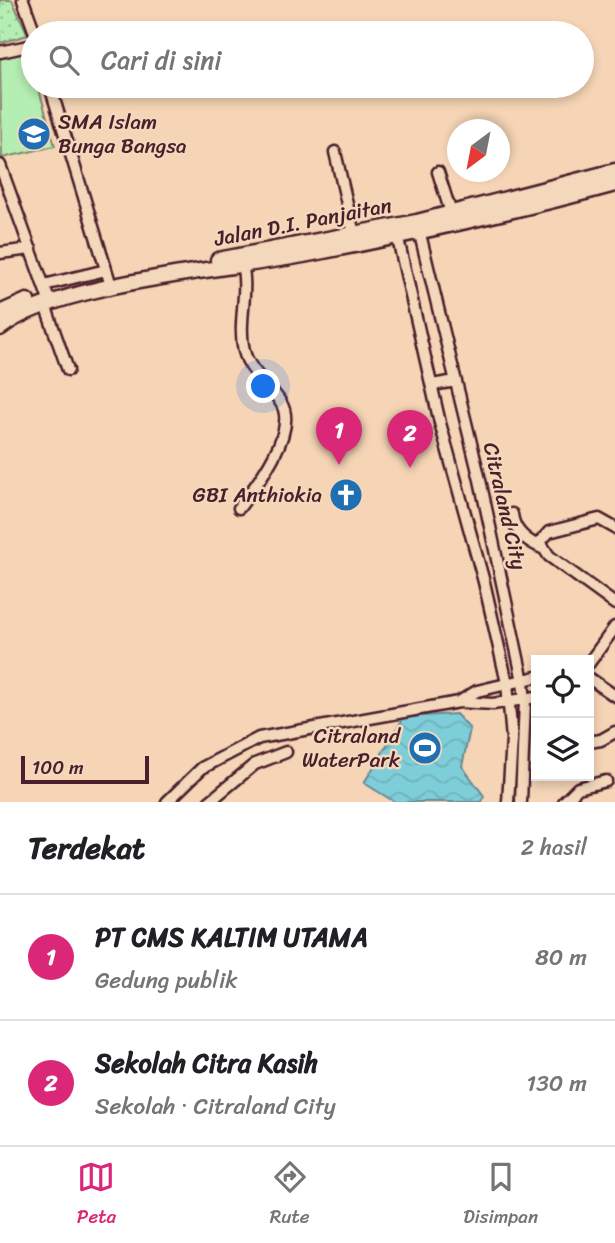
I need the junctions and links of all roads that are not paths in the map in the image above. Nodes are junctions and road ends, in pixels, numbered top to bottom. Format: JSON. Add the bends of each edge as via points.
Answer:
{"nodes":[{"id":1,"x":23,"y":0,"type":"edge"},
{"id":2,"x":31,"y":21,"type":"edge"},
{"id":3,"x":21,"y":48,"type":"edge"},
{"id":4,"x":0,"y":52,"type":"edge"},
{"id":5,"x":54,"y":98,"type":"edge"},
{"id":6,"x":335,"y":152,"type":"dead end"},
{"id":7,"x":0,"y":165,"type":"edge"},
{"id":8,"x":615,"y":171,"type":"edge"},
{"id":9,"x":438,"y":172,"type":"dead end"},
{"id":10,"x":615,"y":184,"type":"edge"},
{"id":11,"x":451,"y":213,"type":"junction"},
{"id":12,"x":418,"y":227,"type":"junction"},
{"id":13,"x":397,"y":232,"type":"junction"},
{"id":14,"x":354,"y":234,"type":"junction"},
{"id":15,"x":31,"y":249,"type":"junction"},
{"id":16,"x":0,"y":253,"type":"edge"},
{"id":17,"x":241,"y":261,"type":"junction"},
{"id":18,"x":107,"y":275,"type":"junction"},
{"id":19,"x":46,"y":297,"type":"junction"},
{"id":20,"x":0,"y":313,"type":"edge"},
{"id":21,"x":0,"y":328,"type":"edge"},
{"id":22,"x":68,"y":370,"type":"dead end"},
{"id":23,"x":456,"y":381,"type":"junction"},
{"id":24,"x":432,"y":385,"type":"junction"},
{"id":25,"x":239,"y":508,"type":"dead end"},
{"id":26,"x":512,"y":514,"type":"dead end"},
{"id":27,"x":615,"y":528,"type":"edge"},
{"id":28,"x":542,"y":548,"type":"junction"},
{"id":29,"x":615,"y":604,"type":"edge"},
{"id":30,"x":615,"y":627,"type":"edge"},
{"id":31,"x":594,"y":656,"type":"edge"},
{"id":32,"x":531,"y":679,"type":"edge"},
{"id":33,"x":523,"y":681,"type":"junction"},
{"id":34,"x":594,"y":681,"type":"edge"},
{"id":35,"x":507,"y":683,"type":"junction"},
{"id":36,"x":615,"y":696,"type":"edge"},
{"id":37,"x":531,"y":699,"type":"edge"},
{"id":38,"x":525,"y":701,"type":"junction"},
{"id":39,"x":459,"y":702,"type":"junction"},
{"id":40,"x":511,"y":703,"type":"junction"},
{"id":41,"x":615,"y":732,"type":"edge"},
{"id":42,"x":594,"y":741,"type":"edge"},
{"id":43,"x":286,"y":752,"type":"dead end"},
{"id":44,"x":606,"y":781,"type":"dead end"},
{"id":45,"x":167,"y":802,"type":"edge"},
{"id":46,"x":209,"y":802,"type":"edge"},
{"id":47,"x":508,"y":802,"type":"edge"},
{"id":48,"x":521,"y":802,"type":"edge"},
{"id":49,"x":564,"y":802,"type":"edge"}],
"edges":[{"from":1,"to":2,"type":"street"},
{"from":3,"to":4,"type":"street"},
{"from":5,"to":18,"type":"street"},
{"from":6,"to":14,"type":"street"},
{"from":7,"to":15,"type":"street"},
{"from":8,"to":11,"type":"highway","name":"Jalan D.I. Panjaitan"},
{"from":9,"to":11,"type":"street"},
{"from":10,"to":12,"type":"highway"},
{"from":11,"to":12,"type":"highway","name":"Jalan D.I. Panjaitan"},
{"from":12,"to":13,"type":"highway"},
{"from":12,"to":23,"type":"street","name":"Citraland City"},
{"from":13,"to":14,"type":"highway","name":"Jalan D.I. Panjaitan"},
{"from":13,"to":17,"type":"highway"},
{"from":13,"to":24,"type":"street","name":"Citraland City"},
{"from":14,"to":17,"type":"highway","name":"Jalan D.I. Panjaitan"},
{"from":15,"to":16,"type":"street"},
{"from":15,"to":19,"type":"street"},
{"from":17,"to":18,"type":"highway","name":"Jalan D.I. Panjaitan"},
{"from":17,"to":19,"type":"highway"},
{"from":17,"to":25,"type":"street","via":[[246,286],[244,353],[281,403],[284,416],[267,472]]},
{"from":18,"to":19,"type":"highway","name":"Jalan D.I. Panjaitan","via":[[73,283]]},
{"from":19,"to":20,"type":"highway","name":"Jalan D.I. Panjaitan"},
{"from":19,"to":21,"type":"highway"},
{"from":19,"to":22,"type":"street"},
{"from":23,"to":24,"type":"street"},
{"from":23,"to":33,"type":"street","name":"Citraland City"},
{"from":24,"to":35,"type":"street","name":"Citraland City"},
{"from":26,"to":28,"type":"street","via":[[522,536]]},
{"from":27,"to":28,"type":"street","via":[[599,519],[548,532],[541,537]]},
{"from":28,"to":29,"type":"street"},
{"from":30,"to":31,"type":"street"},
{"from":32,"to":33,"type":"street"},
{"from":33,"to":35,"type":"street"},
{"from":33,"to":38,"type":"street","name":"Citraland City"},
{"from":34,"to":36,"type":"street"},
{"from":35,"to":39,"type":"street","via":[[468,694]]},
{"from":35,"to":40,"type":"street","name":"Citraland City"},
{"from":37,"to":38,"type":"street"},
{"from":38,"to":40,"type":"street"},
{"from":38,"to":48,"type":"street","name":"Citraland City"},
{"from":39,"to":40,"type":"street"},
{"from":39,"to":45,"type":"street","via":[[259,738],[202,768]]},
{"from":40,"to":47,"type":"street","name":"Citraland City"},
{"from":41,"to":42,"type":"street"},
{"from":43,"to":46,"type":"street","via":[[255,764]]},
{"from":44,"to":49,"type":"street","via":[[578,788]]}]}
